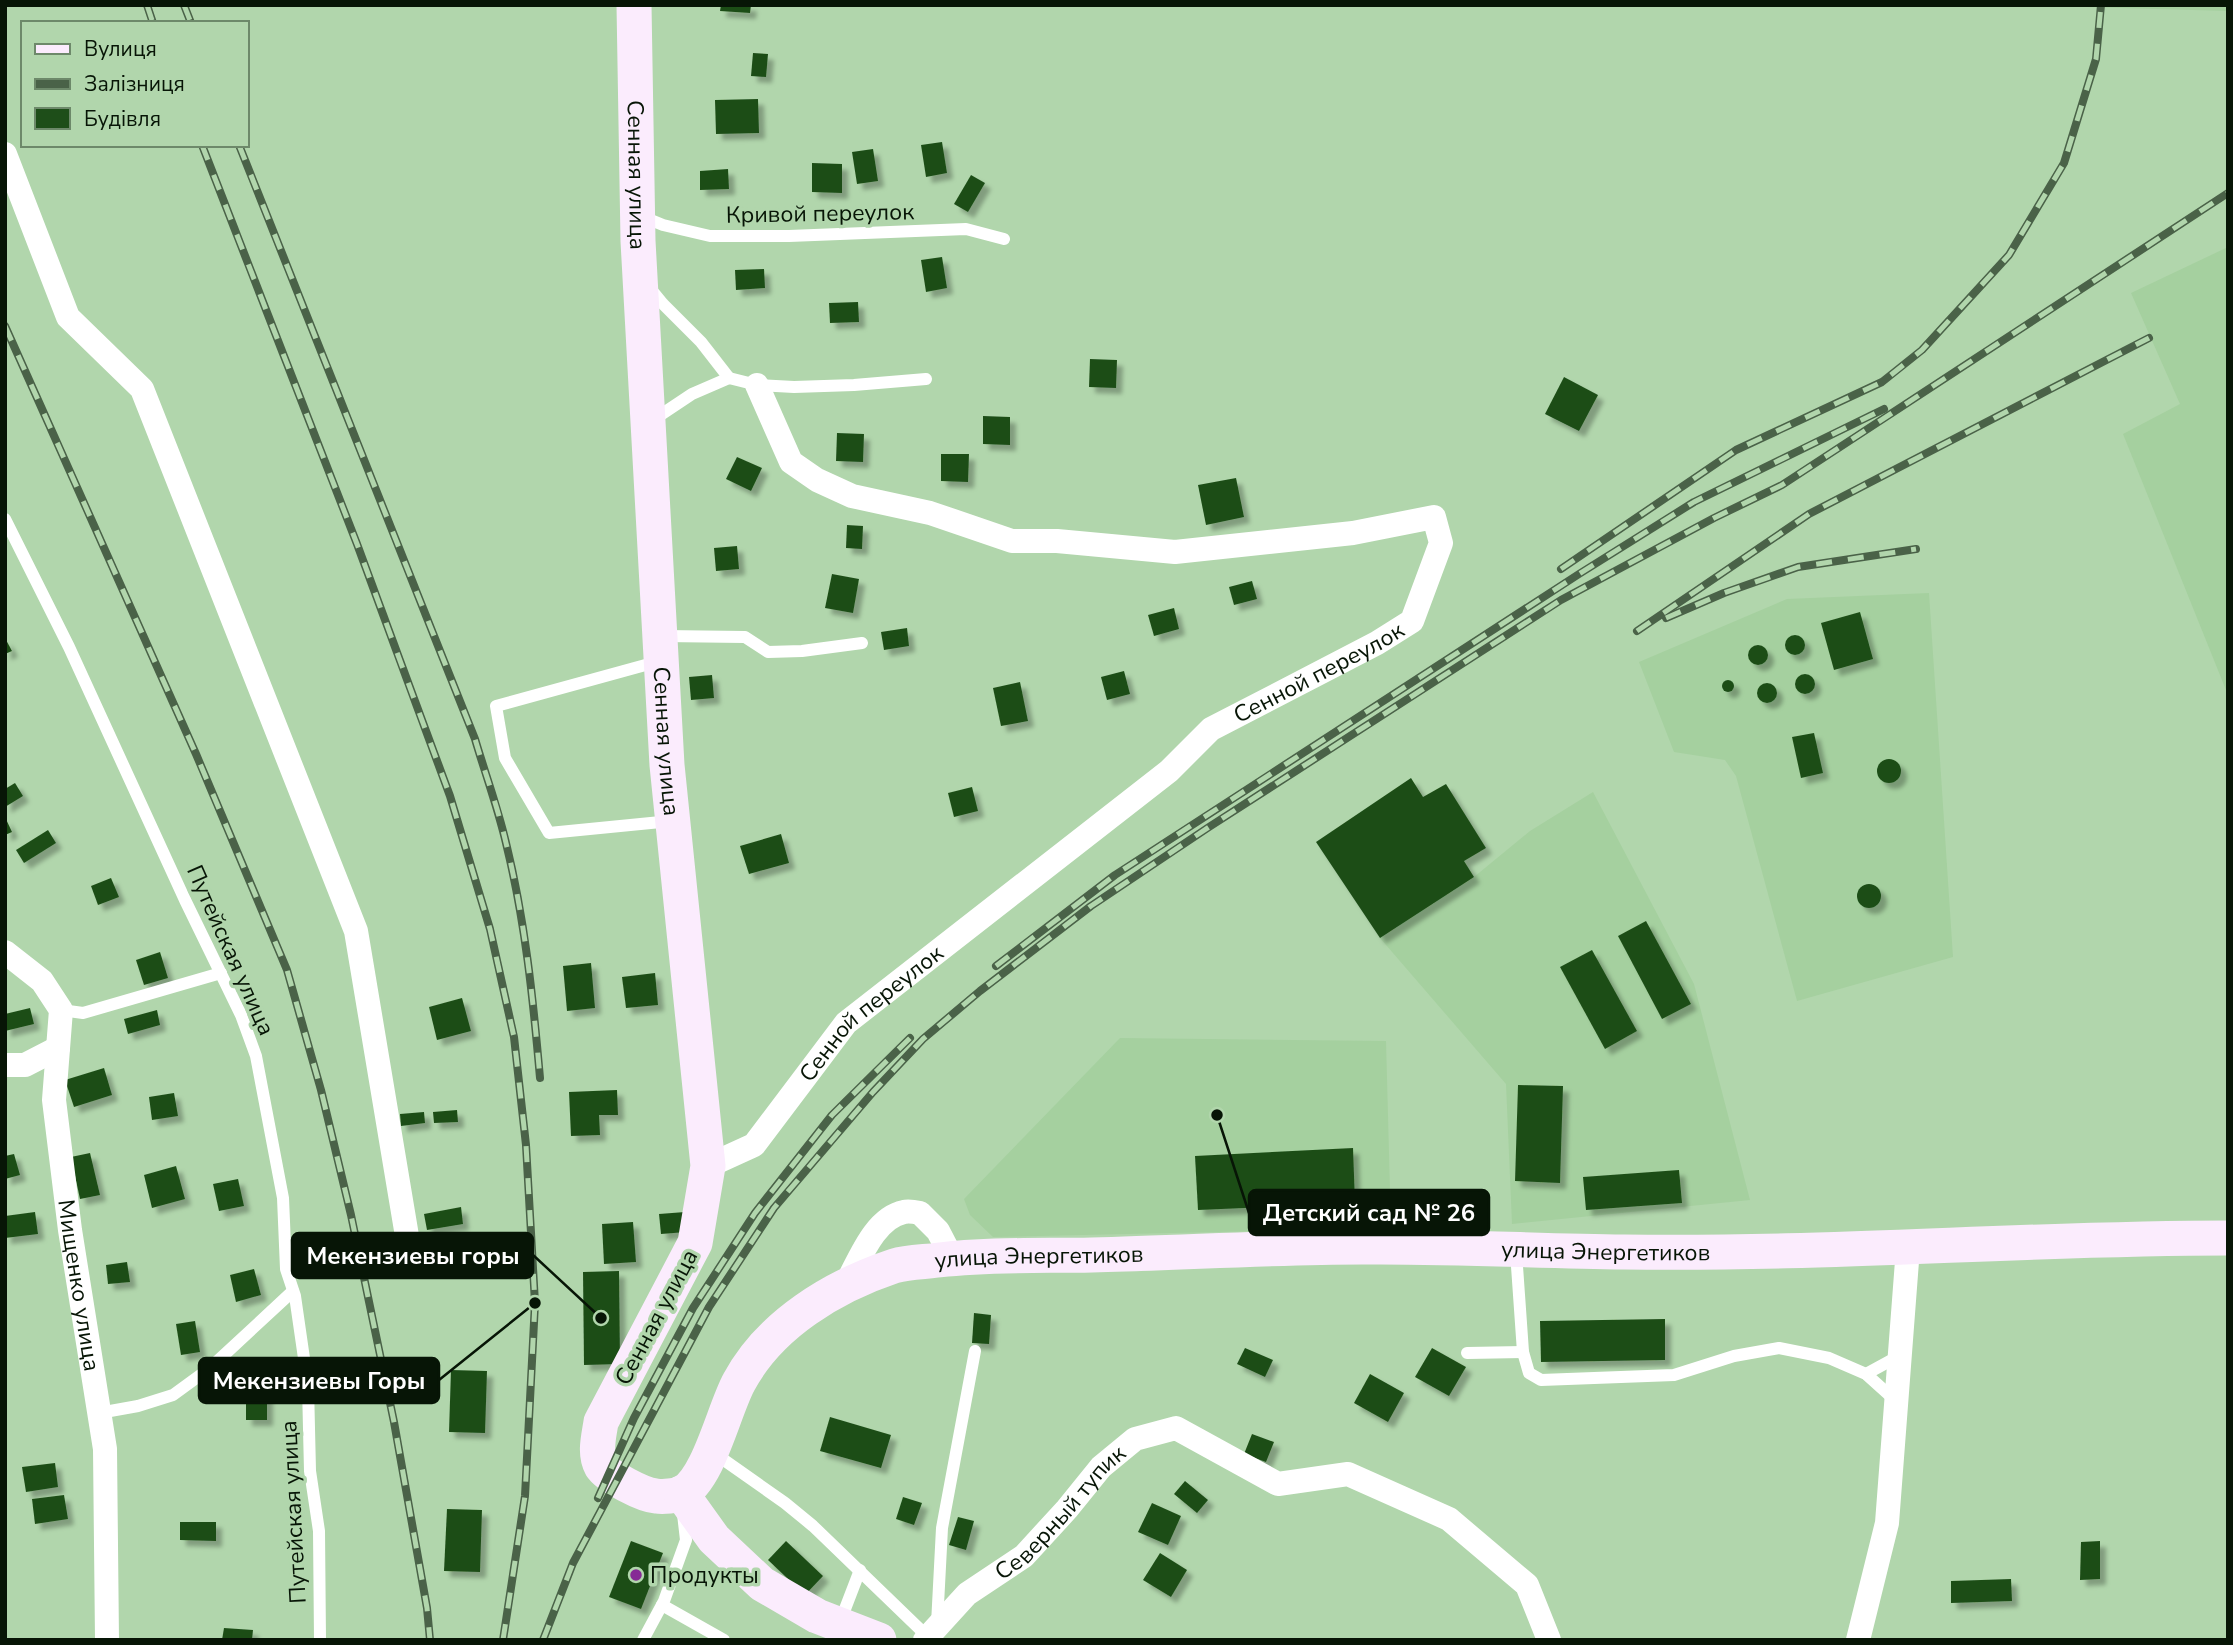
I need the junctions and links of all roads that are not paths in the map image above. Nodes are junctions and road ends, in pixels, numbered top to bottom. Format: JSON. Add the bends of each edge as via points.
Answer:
{"nodes":[{"id":1,"x":634,"y":5,"type":"edge"},
{"id":2,"x":5,"y":154,"type":"edge"},
{"id":3,"x":638,"y":214,"type":"junction"},
{"id":4,"x":1004,"y":239,"type":"dead end"},
{"id":5,"x":639,"y":276,"type":"junction"},
{"id":6,"x":729,"y":379,"type":"junction"},
{"id":7,"x":926,"y":379,"type":"dead end"},
{"id":8,"x":757,"y":385,"type":"junction"},
{"id":9,"x":647,"y":425,"type":"junction"},
{"id":10,"x":5,"y":519,"type":"edge"},
{"id":11,"x":862,"y":643,"type":"dead end"},
{"id":12,"x":660,"y":648,"type":"junction"},
{"id":13,"x":673,"y":821,"type":"junction"},
{"id":14,"x":5,"y":952,"type":"edge"},
{"id":15,"x":221,"y":973,"type":"junction"},
{"id":16,"x":61,"y":1010,"type":"junction"},
{"id":17,"x":58,"y":1048,"type":"junction"},
{"id":18,"x":5,"y":1065,"type":"edge"},
{"id":19,"x":708,"y":1167,"type":"junction"},
{"id":20,"x":2228,"y":1238,"type":"edge"},
{"id":21,"x":1908,"y":1248,"type":"junction"},
{"id":22,"x":1516,"y":1250,"type":"junction"},
{"id":23,"x":952,"y":1258,"type":"junction"},
{"id":24,"x":412,"y":1266,"type":"dead end"},
{"id":25,"x":846,"y":1284,"type":"junction"},
{"id":26,"x":293,"y":1291,"type":"junction"},
{"id":27,"x":975,"y":1351,"type":"dead end"},
{"id":28,"x":1522,"y":1352,"type":"junction"},
{"id":29,"x":1467,"y":1353,"type":"dead end"},
{"id":30,"x":1900,"y":1356,"type":"junction"},
{"id":31,"x":1866,"y":1374,"type":"junction"},
{"id":32,"x":1896,"y":1401,"type":"junction"},
{"id":33,"x":99,"y":1413,"type":"junction"},
{"id":34,"x":710,"y":1451,"type":"junction"},
{"id":35,"x":681,"y":1493,"type":"junction"},
{"id":36,"x":860,"y":1570,"type":"junction"},
{"id":37,"x":662,"y":1605,"type":"junction"},
{"id":38,"x":840,"y":1632,"type":"edge"},
{"id":39,"x":930,"y":1635,"type":"edge"},
{"id":40,"x":107,"y":1640,"type":"edge"},
{"id":41,"x":320,"y":1640,"type":"edge"},
{"id":42,"x":643,"y":1640,"type":"edge"},
{"id":43,"x":724,"y":1640,"type":"edge"},
{"id":44,"x":879,"y":1640,"type":"edge"},
{"id":45,"x":1549,"y":1640,"type":"edge"},
{"id":46,"x":1858,"y":1640,"type":"edge"}],
"edges":[{"from":1,"to":3,"type":"main road","name":"Сенная улица"},
{"from":2,"to":24,"type":"street","via":[[68,317],[142,389],[356,931]]},
{"from":3,"to":4,"type":"lane","name":"Кривой переулок","via":[[710,236],[966,229]]},
{"from":3,"to":5,"type":"main road","name":"Сенная улица"},
{"from":5,"to":6,"type":"lane","via":[[701,341]]},
{"from":5,"to":9,"type":"main road","name":"Сенная улица"},
{"from":6,"to":8,"type":"lane"},
{"from":6,"to":9,"type":"lane","via":[[692,394]]},
{"from":7,"to":8,"type":"lane"},
{"from":8,"to":19,"type":"street","name":"Сенной переулок","via":[[791,462],[817,480],[852,496],[930,513],[1012,541],[1175,552],[1353,533],[1433,517],[1441,544],[1412,621],[1211,729],[1169,771],[846,1023],[754,1145]]},
{"from":9,"to":12,"type":"main road","name":"Сенная улица"},
{"from":10,"to":15,"type":"lane","name":"Путейская улица"},
{"from":11,"to":12,"type":"lane","via":[[768,652],[745,637],[689,634]]},
{"from":12,"to":13,"type":"main road","name":"Сенная улица"},
{"from":12,"to":13,"type":"lane","via":[[496,706],[505,758],[549,833]]},
{"from":13,"to":19,"type":"main road","name":"Сенная улица"},
{"from":14,"to":16,"type":"street","via":[[42,981]]},
{"from":15,"to":16,"type":"lane","via":[[83,1013]]},
{"from":15,"to":26,"type":"lane","name":"Путейская улица","via":[[256,1056],[283,1198],[286,1269]]},
{"from":16,"to":17,"type":"street","name":"Мищенко улица"},
{"from":17,"to":18,"type":"street","via":[[25,1065]]},
{"from":17,"to":33,"type":"street","name":"Мищенко улица","via":[[54,1100]]},
{"from":19,"to":35,"type":"main road","name":"Сенная улица","via":[[695,1243],[601,1422],[597,1452],[607,1473],[643,1492],[659,1497]]},
{"from":20,"to":21,"type":"main road","name":"улица Энергетиков","via":[[2107,1238]]},
{"from":21,"to":22,"type":"main road","name":"улица Энергетиков"},
{"from":21,"to":30,"type":"street"},
{"from":22,"to":23,"type":"main road","name":"улица Энергетиков","via":[[1363,1247]]},
{"from":22,"to":28,"type":"lane"},
{"from":23,"to":25,"type":"main road","name":"улица Энергетиков","via":[[900,1264]]},
{"from":23,"to":25,"type":"street","via":[[938,1231],[920,1213],[904,1211],[884,1222]]},
{"from":25,"to":34,"type":"main road","name":"улица Энергетиков","via":[[797,1316],[754,1360],[740,1380]]},
{"from":26,"to":33,"type":"lane","via":[[173,1395]]},
{"from":26,"to":41,"type":"lane","name":"Путейская улица","via":[[308,1386],[310,1471],[319,1531]]},
{"from":27,"to":39,"type":"lane","via":[[942,1528]]},
{"from":28,"to":29,"type":"lane"},
{"from":28,"to":31,"type":"lane","via":[[1529,1373],[1541,1380],[1674,1375],[1779,1348],[1829,1358]]},
{"from":30,"to":31,"type":"lane"},
{"from":30,"to":32,"type":"street"},
{"from":31,"to":32,"type":"lane"},
{"from":32,"to":46,"type":"street","via":[[1888,1523]]},
{"from":33,"to":40,"type":"street","name":"Мищенко улица","via":[[105,1449]]},
{"from":34,"to":35,"type":"main road","name":"улица Энергетиков","via":[[703,1471]]},
{"from":34,"to":36,"type":"lane","via":[[785,1503]]},
{"from":35,"to":37,"type":"lane","via":[[686,1540]]},
{"from":35,"to":38,"type":"main road","via":[[714,1539],[762,1584]]},
{"from":36,"to":38,"type":"lane"},
{"from":36,"to":39,"type":"lane"},
{"from":37,"to":42,"type":"lane"},
{"from":37,"to":43,"type":"lane"},
{"from":38,"to":44,"type":"main road"},
{"from":39,"to":45,"type":"street","name":"Северный тупик","via":[[967,1594],[1024,1556],[1101,1467],[1135,1438],[1176,1428],[1278,1484],[1348,1474],[1449,1519],[1527,1585]]}]}
